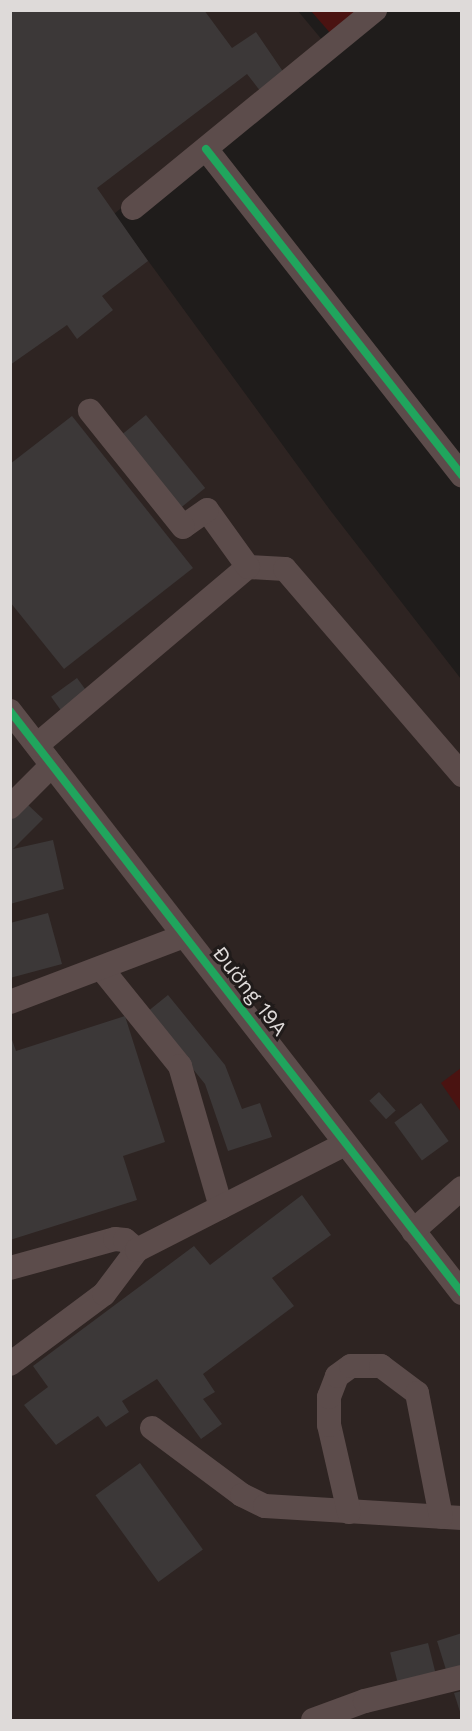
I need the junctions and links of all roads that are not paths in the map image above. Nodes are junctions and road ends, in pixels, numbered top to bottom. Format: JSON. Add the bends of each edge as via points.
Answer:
{"nodes":[{"id":1,"x":375,"y":10,"type":"edge"},
{"id":2,"x":206,"y":149,"type":"junction"},
{"id":3,"x":133,"y":208,"type":"dead end"},
{"id":4,"x":90,"y":411,"type":"dead end"},
{"id":5,"x":462,"y":475,"type":"edge"},
{"id":6,"x":248,"y":567,"type":"junction"},
{"id":7,"x":10,"y":711,"type":"edge"},
{"id":8,"x":37,"y":745,"type":"junction"},
{"id":9,"x":52,"y":765,"type":"junction"},
{"id":10,"x":462,"y":775,"type":"edge"},
{"id":11,"x":10,"y":807,"type":"edge"},
{"id":12,"x":184,"y":936,"type":"junction"},
{"id":13,"x":101,"y":968,"type":"junction"},
{"id":14,"x":10,"y":1002,"type":"edge"},
{"id":15,"x":345,"y":1144,"type":"junction"},
{"id":16,"x":462,"y":1188,"type":"edge"},
{"id":17,"x":221,"y":1208,"type":"junction"},
{"id":18,"x":413,"y":1231,"type":"junction"},
{"id":19,"x":137,"y":1250,"type":"junction"},
{"id":20,"x":10,"y":1268,"type":"edge"},
{"id":21,"x":462,"y":1293,"type":"edge"},
{"id":22,"x":10,"y":1364,"type":"edge"},
{"id":23,"x":152,"y":1428,"type":"dead end"},
{"id":24,"x":349,"y":1512,"type":"junction"},
{"id":25,"x":452,"y":1517,"type":"edge"},
{"id":26,"x":462,"y":1677,"type":"edge"},
{"id":27,"x":313,"y":1720,"type":"edge"}],
"edges":[{"from":1,"to":2,"type":"street"},
{"from":2,"to":3,"type":"street"},
{"from":2,"to":5,"type":"street"},
{"from":4,"to":6,"type":"street","via":[[183,527],[207,510]]},
{"from":6,"to":8,"type":"street"},
{"from":6,"to":10,"type":"street","via":[[285,569]]},
{"from":7,"to":8,"type":"street","name":"Đường 19A"},
{"from":8,"to":9,"type":"street","name":"Đường 19A"},
{"from":9,"to":11,"type":"street"},
{"from":9,"to":12,"type":"street","name":"Đường 19A"},
{"from":12,"to":13,"type":"street"},
{"from":12,"to":15,"type":"street","name":"Đường 19A"},
{"from":13,"to":14,"type":"street"},
{"from":13,"to":17,"type":"street","via":[[180,1066]]},
{"from":15,"to":17,"type":"street"},
{"from":15,"to":18,"type":"street","name":"Đường 19A"},
{"from":16,"to":18,"type":"street"},
{"from":17,"to":19,"type":"street"},
{"from":18,"to":21,"type":"street","name":"Đường 19A"},
{"from":19,"to":20,"type":"street","via":[[115,1239]]},
{"from":19,"to":22,"type":"street","via":[[104,1294]]},
{"from":23,"to":24,"type":"street","via":[[242,1495],[265,1506]]},
{"from":24,"to":25,"type":"street"},
{"from":24,"to":25,"type":"street","via":[[328,1425],[328,1397],[336,1376],[351,1366],[381,1366],[417,1393]]},
{"from":26,"to":27,"type":"street","via":[[364,1701]]}]}
